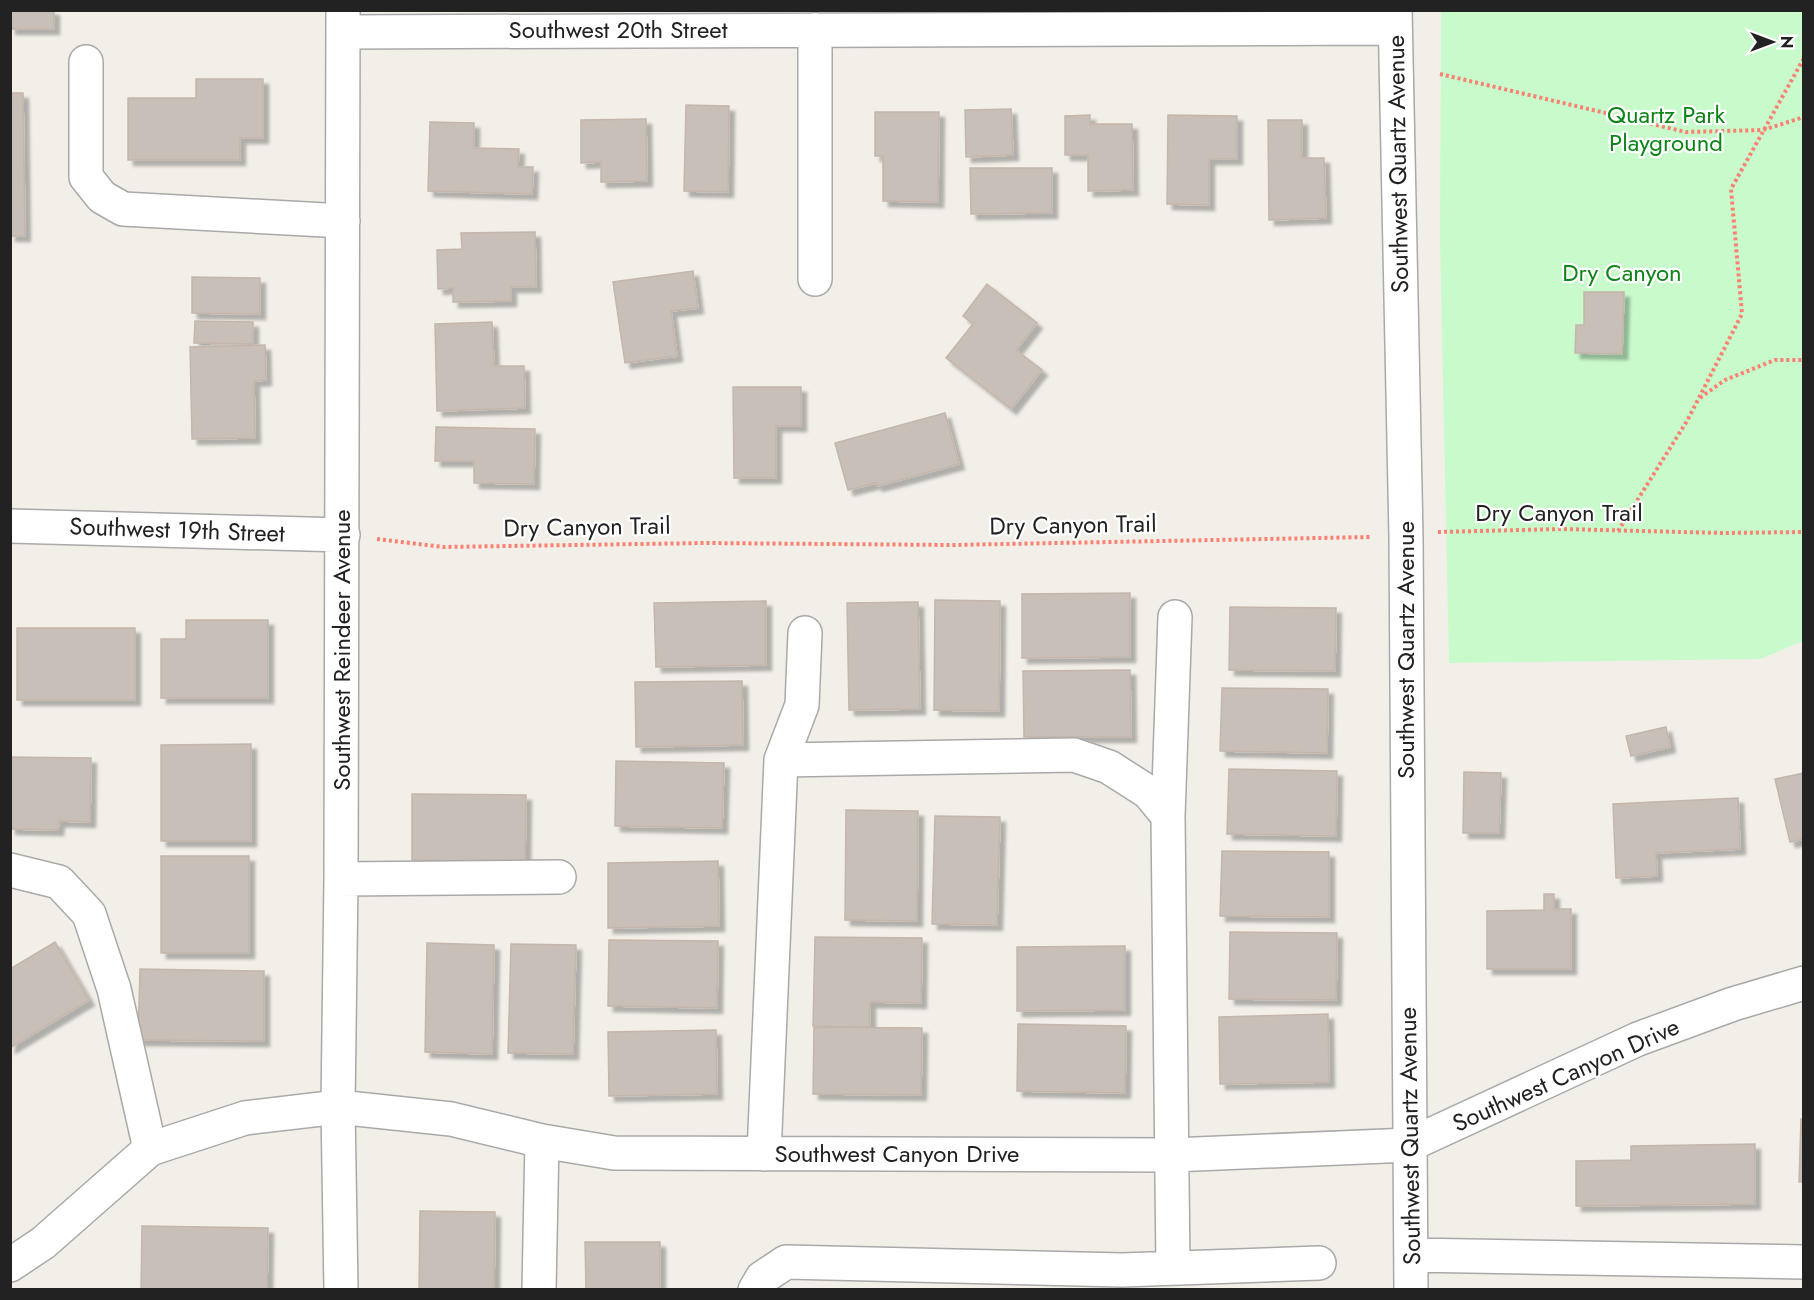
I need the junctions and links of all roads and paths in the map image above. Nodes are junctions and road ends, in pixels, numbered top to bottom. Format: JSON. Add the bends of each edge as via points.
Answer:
{"nodes":[{"id":1,"x":1395,"y":19,"type":"edge"},
{"id":2,"x":343,"y":21,"type":"edge"},
{"id":3,"x":815,"y":30,"type":"junction"},
{"id":4,"x":1803,"y":58,"type":"edge"},
{"id":5,"x":86,"y":62,"type":"dead end"},
{"id":6,"x":1440,"y":74,"type":"dead end"},
{"id":7,"x":1803,"y":117,"type":"edge"},
{"id":8,"x":1763,"y":130,"type":"junction"},
{"id":9,"x":343,"y":221,"type":"junction"},
{"id":10,"x":815,"y":279,"type":"dead end"},
{"id":11,"x":1803,"y":360,"type":"edge"},
{"id":12,"x":1698,"y":400,"type":"junction"},
{"id":13,"x":10,"y":526,"type":"edge"},
{"id":14,"x":1618,"y":531,"type":"junction"},
{"id":15,"x":1803,"y":532,"type":"edge"},
{"id":16,"x":343,"y":535,"type":"junction"},
{"id":17,"x":1406,"y":537,"type":"junction"},
{"id":18,"x":1175,"y":617,"type":"dead end"},
{"id":19,"x":805,"y":633,"type":"dead end"},
{"id":20,"x":782,"y":760,"type":"junction"},
{"id":21,"x":1168,"y":816,"type":"junction"},
{"id":22,"x":10,"y":870,"type":"edge"},
{"id":23,"x":559,"y":877,"type":"dead end"},
{"id":24,"x":341,"y":879,"type":"junction"},
{"id":25,"x":1803,"y":983,"type":"edge"},
{"id":26,"x":338,"y":1107,"type":"junction"},
{"id":27,"x":542,"y":1142,"type":"junction"},
{"id":28,"x":1409,"y":1145,"type":"junction"},
{"id":29,"x":150,"y":1149,"type":"junction"},
{"id":30,"x":764,"y":1154,"type":"junction"},
{"id":31,"x":1173,"y":1155,"type":"junction"},
{"id":32,"x":1412,"y":1255,"type":"junction"},
{"id":33,"x":1803,"y":1262,"type":"edge"},
{"id":34,"x":1319,"y":1263,"type":"dead end"},
{"id":35,"x":10,"y":1265,"type":"edge"},
{"id":36,"x":1173,"y":1268,"type":"junction"},
{"id":37,"x":1239,"y":1278,"type":"edge"},
{"id":38,"x":1123,"y":1280,"type":"edge"},
{"id":39,"x":341,"y":1290,"type":"edge"},
{"id":40,"x":539,"y":1290,"type":"edge"},
{"id":41,"x":755,"y":1290,"type":"edge"},
{"id":42,"x":1412,"y":1290,"type":"edge"}],
"edges":[{"from":1,"to":3,"type":"street","name":"Southwest 20th Street"},
{"from":1,"to":17,"type":"street","name":"Southwest Quartz Avenue"},
{"from":2,"to":3,"type":"street","name":"Southwest 20th Street"},
{"from":2,"to":9,"type":"street","name":"Southwest Reindeer Avenue"},
{"from":3,"to":10,"type":"street"},
{"from":4,"to":8,"type":"path"},
{"from":5,"to":9,"type":"street","via":[[86,177],[102,196],[123,209]]},
{"from":6,"to":8,"type":"path","via":[[1686,132]]},
{"from":7,"to":8,"type":"path"},
{"from":8,"to":12,"type":"path","via":[[1731,189],[1742,314]]},
{"from":9,"to":16,"type":"street","name":"Southwest Reindeer Avenue"},
{"from":11,"to":12,"type":"path","via":[[1775,360],[1725,380]]},
{"from":12,"to":14,"type":"path"},
{"from":13,"to":16,"type":"street","name":"Southwest 19th Street"},
{"from":14,"to":15,"type":"path","name":"Dry Canyon Trail"},
{"from":14,"to":17,"type":"path","name":"Dry Canyon Trail","via":[[1447,531]]},
{"from":16,"to":17,"type":"path","name":"Dry Canyon Trail","via":[[443,547],[952,545]]},
{"from":16,"to":24,"type":"street","name":"Southwest Reindeer Avenue"},
{"from":17,"to":28,"type":"street","name":"Southwest Quartz Avenue"},
{"from":18,"to":21,"type":"street"},
{"from":19,"to":20,"type":"street","via":[[802,705]]},
{"from":20,"to":21,"type":"street","via":[[1074,755],[1109,767],[1148,792]]},
{"from":20,"to":30,"type":"street"},
{"from":21,"to":31,"type":"street"},
{"from":22,"to":29,"type":"street","via":[[59,882],[89,914],[114,989]]},
{"from":23,"to":24,"type":"street"},
{"from":24,"to":26,"type":"street","name":"Southwest Reindeer Avenue"},
{"from":25,"to":28,"type":"street","name":"Southwest Canyon Drive","via":[[1638,1039]]},
{"from":26,"to":27,"type":"street","name":"Southwest Canyon Drive","via":[[452,1119]]},
{"from":26,"to":29,"type":"street","name":"Southwest Canyon Drive","via":[[245,1118]]},
{"from":26,"to":39,"type":"street","name":"Southwest Reindeer Avenue"},
{"from":27,"to":30,"type":"street","name":"Southwest Canyon Drive","via":[[614,1153]]},
{"from":27,"to":40,"type":"street"},
{"from":28,"to":31,"type":"street","name":"Southwest Canyon Drive"},
{"from":28,"to":32,"type":"street","name":"Southwest Quartz Avenue"},
{"from":29,"to":35,"type":"street","name":"Southwest Canyon Drive","via":[[43,1243]]},
{"from":30,"to":31,"type":"street","name":"Southwest Canyon Drive"},
{"from":31,"to":36,"type":"street"},
{"from":32,"to":33,"type":"street"},
{"from":32,"to":42,"type":"street","name":"Southwest Quartz Avenue"},
{"from":34,"to":37,"type":"street"},
{"from":36,"to":37,"type":"street"},
{"from":36,"to":38,"type":"street"},
{"from":38,"to":41,"type":"street","via":[[786,1262],[762,1278]]}]}
